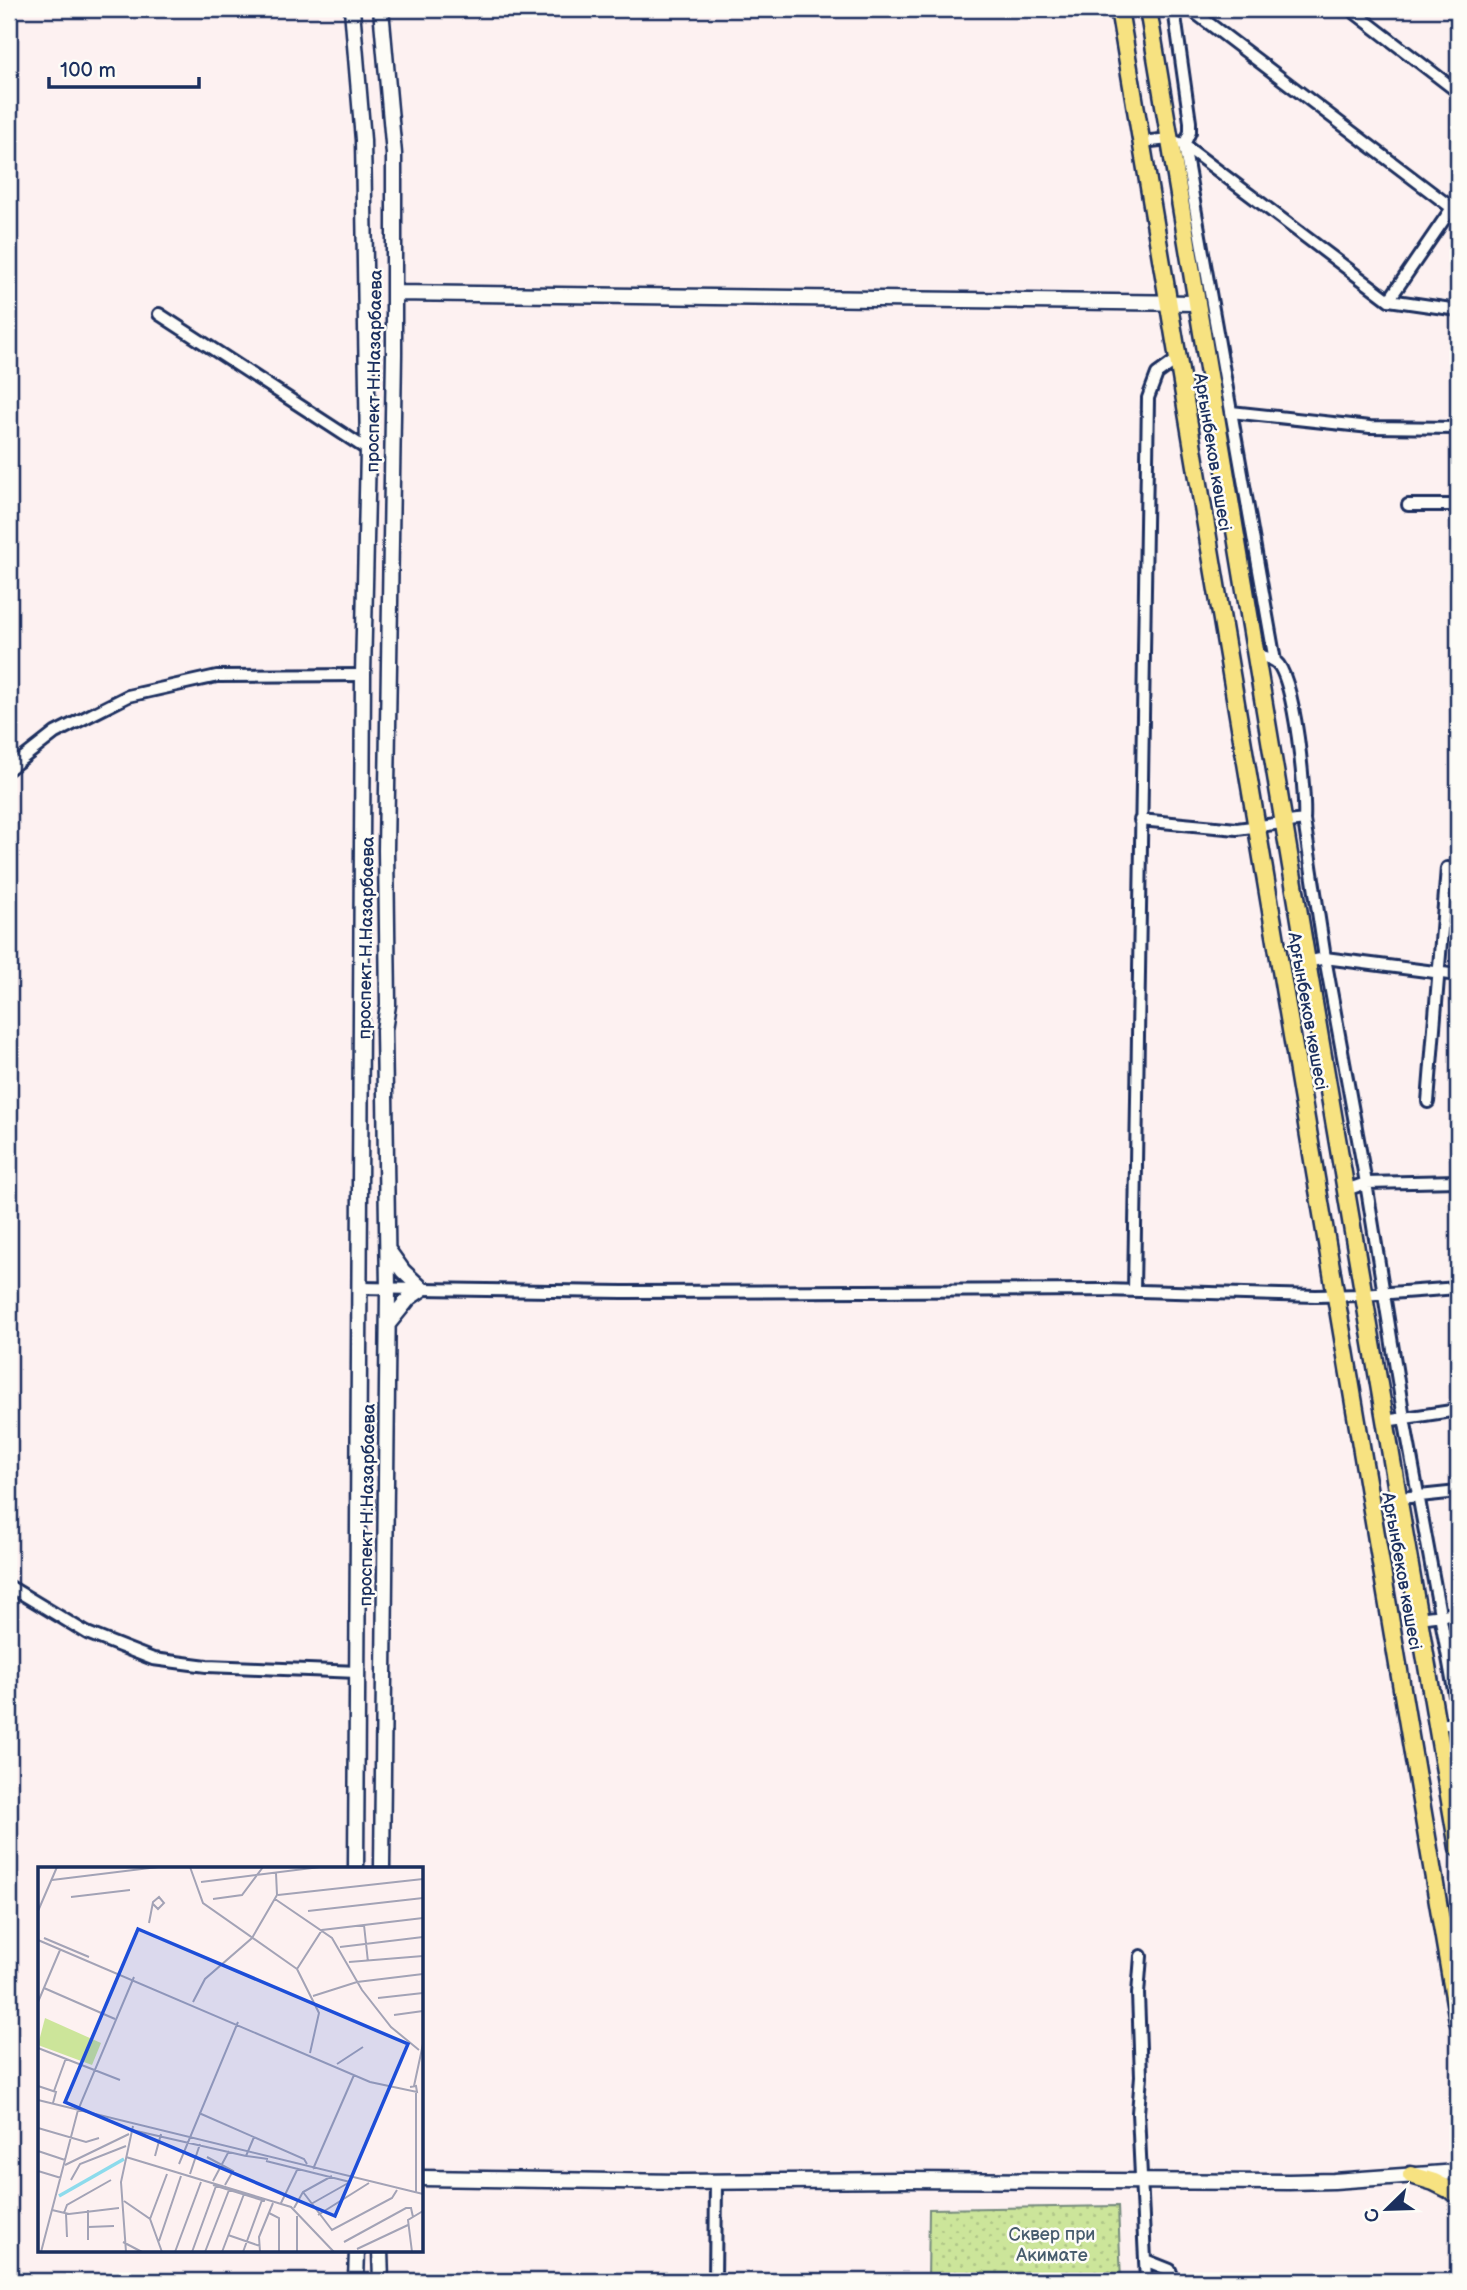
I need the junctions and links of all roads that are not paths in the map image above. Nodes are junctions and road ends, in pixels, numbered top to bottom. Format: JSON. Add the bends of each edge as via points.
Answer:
{"nodes":[{"id":1,"x":352,"y":9,"type":"edge"},
{"id":2,"x":381,"y":9,"type":"edge"},
{"id":3,"x":1119,"y":9,"type":"edge"},
{"id":4,"x":1148,"y":9,"type":"edge"},
{"id":5,"x":1174,"y":9,"type":"edge"},
{"id":6,"x":1190,"y":9,"type":"edge"},
{"id":7,"x":1350,"y":9,"type":"edge"},
{"id":8,"x":1458,"y":92,"type":"edge"},
{"id":9,"x":1142,"y":142,"type":"junction"},
{"id":10,"x":1176,"y":142,"type":"junction"},
{"id":11,"x":1455,"y":203,"type":"edge"},
{"id":12,"x":394,"y":293,"type":"junction"},
{"id":13,"x":1389,"y":300,"type":"junction"},
{"id":14,"x":1170,"y":303,"type":"junction"},
{"id":15,"x":1197,"y":303,"type":"junction"},
{"id":16,"x":1458,"y":310,"type":"edge"},
{"id":17,"x":159,"y":314,"type":"dead end"},
{"id":18,"x":1178,"y":359,"type":"junction"},
{"id":19,"x":1231,"y":412,"type":"junction"},
{"id":20,"x":1458,"y":428,"type":"edge"},
{"id":21,"x":368,"y":450,"type":"junction"},
{"id":22,"x":1408,"y":505,"type":"dead end"},
{"id":23,"x":1458,"y":505,"type":"edge"},
{"id":24,"x":1256,"y":654,"type":"junction"},
{"id":25,"x":1275,"y":661,"type":"junction"},
{"id":26,"x":363,"y":675,"type":"junction"},
{"id":27,"x":9,"y":769,"type":"edge"},
{"id":28,"x":1140,"y":820,"type":"junction"},
{"id":29,"x":1304,"y":820,"type":"junction"},
{"id":30,"x":1284,"y":825,"type":"junction"},
{"id":31,"x":1257,"y":827,"type":"junction"},
{"id":32,"x":1458,"y":869,"type":"edge"},
{"id":33,"x":1325,"y":958,"type":"junction"},
{"id":34,"x":1307,"y":962,"type":"junction"},
{"id":35,"x":1439,"y":973,"type":"junction"},
{"id":36,"x":1458,"y":975,"type":"edge"},
{"id":37,"x":1428,"y":1102,"type":"dead end"},
{"id":38,"x":1458,"y":1181,"type":"edge"},
{"id":39,"x":1366,"y":1183,"type":"junction"},
{"id":40,"x":1346,"y":1190,"type":"junction"},
{"id":41,"x":387,"y":1249,"type":"junction"},
{"id":42,"x":359,"y":1288,"type":"junction"},
{"id":43,"x":1458,"y":1288,"type":"edge"},
{"id":44,"x":388,"y":1289,"type":"junction"},
{"id":45,"x":422,"y":1289,"type":"junction"},
{"id":46,"x":1134,"y":1291,"type":"junction"},
{"id":47,"x":1383,"y":1294,"type":"junction"},
{"id":48,"x":1336,"y":1295,"type":"junction"},
{"id":49,"x":1363,"y":1295,"type":"junction"},
{"id":50,"x":388,"y":1324,"type":"junction"},
{"id":51,"x":1458,"y":1410,"type":"edge"},
{"id":52,"x":1404,"y":1418,"type":"junction"},
{"id":53,"x":1385,"y":1421,"type":"junction"},
{"id":54,"x":1458,"y":1492,"type":"edge"},
{"id":55,"x":1420,"y":1496,"type":"junction"},
{"id":56,"x":1400,"y":1498,"type":"junction"},
{"id":57,"x":9,"y":1586,"type":"edge"},
{"id":58,"x":1458,"y":1613,"type":"edge"},
{"id":59,"x":1440,"y":1615,"type":"junction"},
{"id":60,"x":1418,"y":1618,"type":"junction"},
{"id":61,"x":358,"y":1672,"type":"junction"},
{"id":62,"x":1458,"y":1712,"type":"edge"},
{"id":63,"x":1458,"y":1723,"type":"edge"},
{"id":64,"x":1436,"y":1725,"type":"junction"},
{"id":65,"x":1458,"y":1848,"type":"edge"},
{"id":66,"x":356,"y":1867,"type":"edge"},
{"id":67,"x":383,"y":1867,"type":"edge"},
{"id":68,"x":1141,"y":1956,"type":"dead end"},
{"id":69,"x":1458,"y":2021,"type":"edge"},
{"id":70,"x":1458,"y":2172,"type":"edge"},
{"id":71,"x":1411,"y":2175,"type":"junction"},
{"id":72,"x":424,"y":2178,"type":"edge"},
{"id":73,"x":716,"y":2181,"type":"junction"},
{"id":74,"x":1142,"y":2181,"type":"junction"},
{"id":75,"x":1458,"y":2193,"type":"edge"},
{"id":76,"x":357,"y":2252,"type":"edge"},
{"id":77,"x":380,"y":2252,"type":"edge"},
{"id":78,"x":1145,"y":2260,"type":"junction"},
{"id":79,"x":356,"y":2281,"type":"edge"},
{"id":80,"x":381,"y":2281,"type":"edge"},
{"id":81,"x":715,"y":2281,"type":"edge"},
{"id":82,"x":1146,"y":2281,"type":"edge"},
{"id":83,"x":1174,"y":2281,"type":"edge"}],
"edges":[{"from":1,"to":21,"type":"main road","name":"проспект Н.Назарбаева","via":[[363,140]]},
{"from":2,"to":12,"type":"main road","name":"проспект Н.Назарбаева","via":[[392,120]]},
{"from":3,"to":9,"type":"main road","name":"Арғынбеков көшесі"},
{"from":4,"to":10,"type":"main road","name":"Арғынбеков көшесі"},
{"from":5,"to":10,"type":"street","via":[[1190,122],[1190,132]]},
{"from":6,"to":11,"type":"street"},
{"from":7,"to":8,"type":"street"},
{"from":9,"to":10,"type":"street"},
{"from":9,"to":14,"type":"main road","name":"Арғынбеков көшесі"},
{"from":10,"to":13,"type":"street"},
{"from":10,"to":15,"type":"main road","name":"Арғынбеков көшесі"},
{"from":10,"to":19,"type":"street"},
{"from":11,"to":13,"type":"street"},
{"from":12,"to":14,"type":"main road"},
{"from":12,"to":41,"type":"main road","name":"проспект Н.Назарбаева","via":[[388,1005],[384,1030]]},
{"from":13,"to":16,"type":"street"},
{"from":14,"to":15,"type":"main road"},
{"from":14,"to":18,"type":"main road","name":"Арғынбеков көшесі"},
{"from":15,"to":24,"type":"main road","name":"Арғынбеков көшесі"},
{"from":17,"to":21,"type":"street"},
{"from":18,"to":28,"type":"street","via":[[1157,374],[1148,398]]},
{"from":18,"to":31,"type":"main road","name":"Арғынбеков көшесі"},
{"from":19,"to":20,"type":"street","via":[[1370,427]]},
{"from":19,"to":25,"type":"street"},
{"from":21,"to":26,"type":"main road","name":"проспект Н.Назарбаева"},
{"from":22,"to":23,"type":"street"},
{"from":24,"to":25,"type":"street"},
{"from":24,"to":30,"type":"main road","name":"Арғынбеков көшесі"},
{"from":25,"to":29,"type":"street","via":[[1289,689],[1305,789]]},
{"from":26,"to":27,"type":"street","via":[[218,676],[128,696],[55,733]]},
{"from":26,"to":42,"type":"main road","name":"проспект Н.Назарбаева"},
{"from":28,"to":31,"type":"street"},
{"from":28,"to":46,"type":"street"},
{"from":29,"to":30,"type":"street"},
{"from":29,"to":33,"type":"street"},
{"from":30,"to":31,"type":"street"},
{"from":30,"to":34,"type":"main road","name":"Арғынбеков көшесі"},
{"from":31,"to":48,"type":"main road","name":"Арғынбеков көшесі"},
{"from":32,"to":35,"type":"street","via":[[1447,868]]},
{"from":33,"to":34,"type":"street"},
{"from":33,"to":35,"type":"street"},
{"from":33,"to":39,"type":"street"},
{"from":34,"to":40,"type":"main road","name":"Арғынбеков көшесі"},
{"from":35,"to":36,"type":"street"},
{"from":35,"to":37,"type":"street"},
{"from":38,"to":39,"type":"street"},
{"from":39,"to":40,"type":"street"},
{"from":39,"to":47,"type":"street"},
{"from":40,"to":49,"type":"main road","name":"Арғынбеков көшесі"},
{"from":41,"to":44,"type":"main road","name":"проспект Н.Назарбаева"},
{"from":41,"to":45,"type":"main road"},
{"from":42,"to":44,"type":"street"},
{"from":42,"to":61,"type":"main road","name":"проспект Н.Назарбаева"},
{"from":43,"to":47,"type":"street"},
{"from":44,"to":45,"type":"street"},
{"from":44,"to":50,"type":"main road","name":"проспект Н.Назарбаева"},
{"from":45,"to":46,"type":"street"},
{"from":45,"to":50,"type":"main road","via":[[409,1297]]},
{"from":46,"to":48,"type":"street"},
{"from":47,"to":49,"type":"street"},
{"from":47,"to":52,"type":"street"},
{"from":48,"to":49,"type":"street"},
{"from":48,"to":69,"type":"main road","name":"Арғынбеков көшесі"},
{"from":49,"to":53,"type":"main road","name":"Арғынбеков көшесі"},
{"from":50,"to":67,"type":"main road","name":"проспект Н.Назарбаева"},
{"from":51,"to":52,"type":"street"},
{"from":52,"to":53,"type":"street"},
{"from":52,"to":55,"type":"street"},
{"from":53,"to":56,"type":"main road","name":"Арғынбеков көшесі"},
{"from":54,"to":55,"type":"street"},
{"from":55,"to":56,"type":"street"},
{"from":55,"to":59,"type":"street"},
{"from":56,"to":60,"type":"main road","name":"Арғынбеков көшесі"},
{"from":57,"to":61,"type":"street","via":[[87,1633],[153,1659],[207,1666]]},
{"from":58,"to":59,"type":"street"},
{"from":59,"to":60,"type":"street"},
{"from":59,"to":62,"type":"street"},
{"from":60,"to":64,"type":"main road","name":"Арғынбеков көшесі"},
{"from":61,"to":66,"type":"main road","name":"проспект Н.Назарбаева"},
{"from":63,"to":64,"type":"street"},
{"from":64,"to":65,"type":"main road","name":"Арғынбеков көшесі"},
{"from":68,"to":74,"type":"street","via":[[1138,2113]]},
{"from":70,"to":71,"type":"main road"},
{"from":71,"to":74,"type":"main road","via":[[1334,2181]]},
{"from":71,"to":75,"type":"main road"},
{"from":72,"to":73,"type":"main road"},
{"from":73,"to":74,"type":"main road"},
{"from":73,"to":81,"type":"street"},
{"from":74,"to":78,"type":"street"},
{"from":76,"to":79,"type":"main road"},
{"from":77,"to":80,"type":"main road"},
{"from":78,"to":82,"type":"street"},
{"from":78,"to":83,"type":"street","via":[[1170,2270]]}]}
